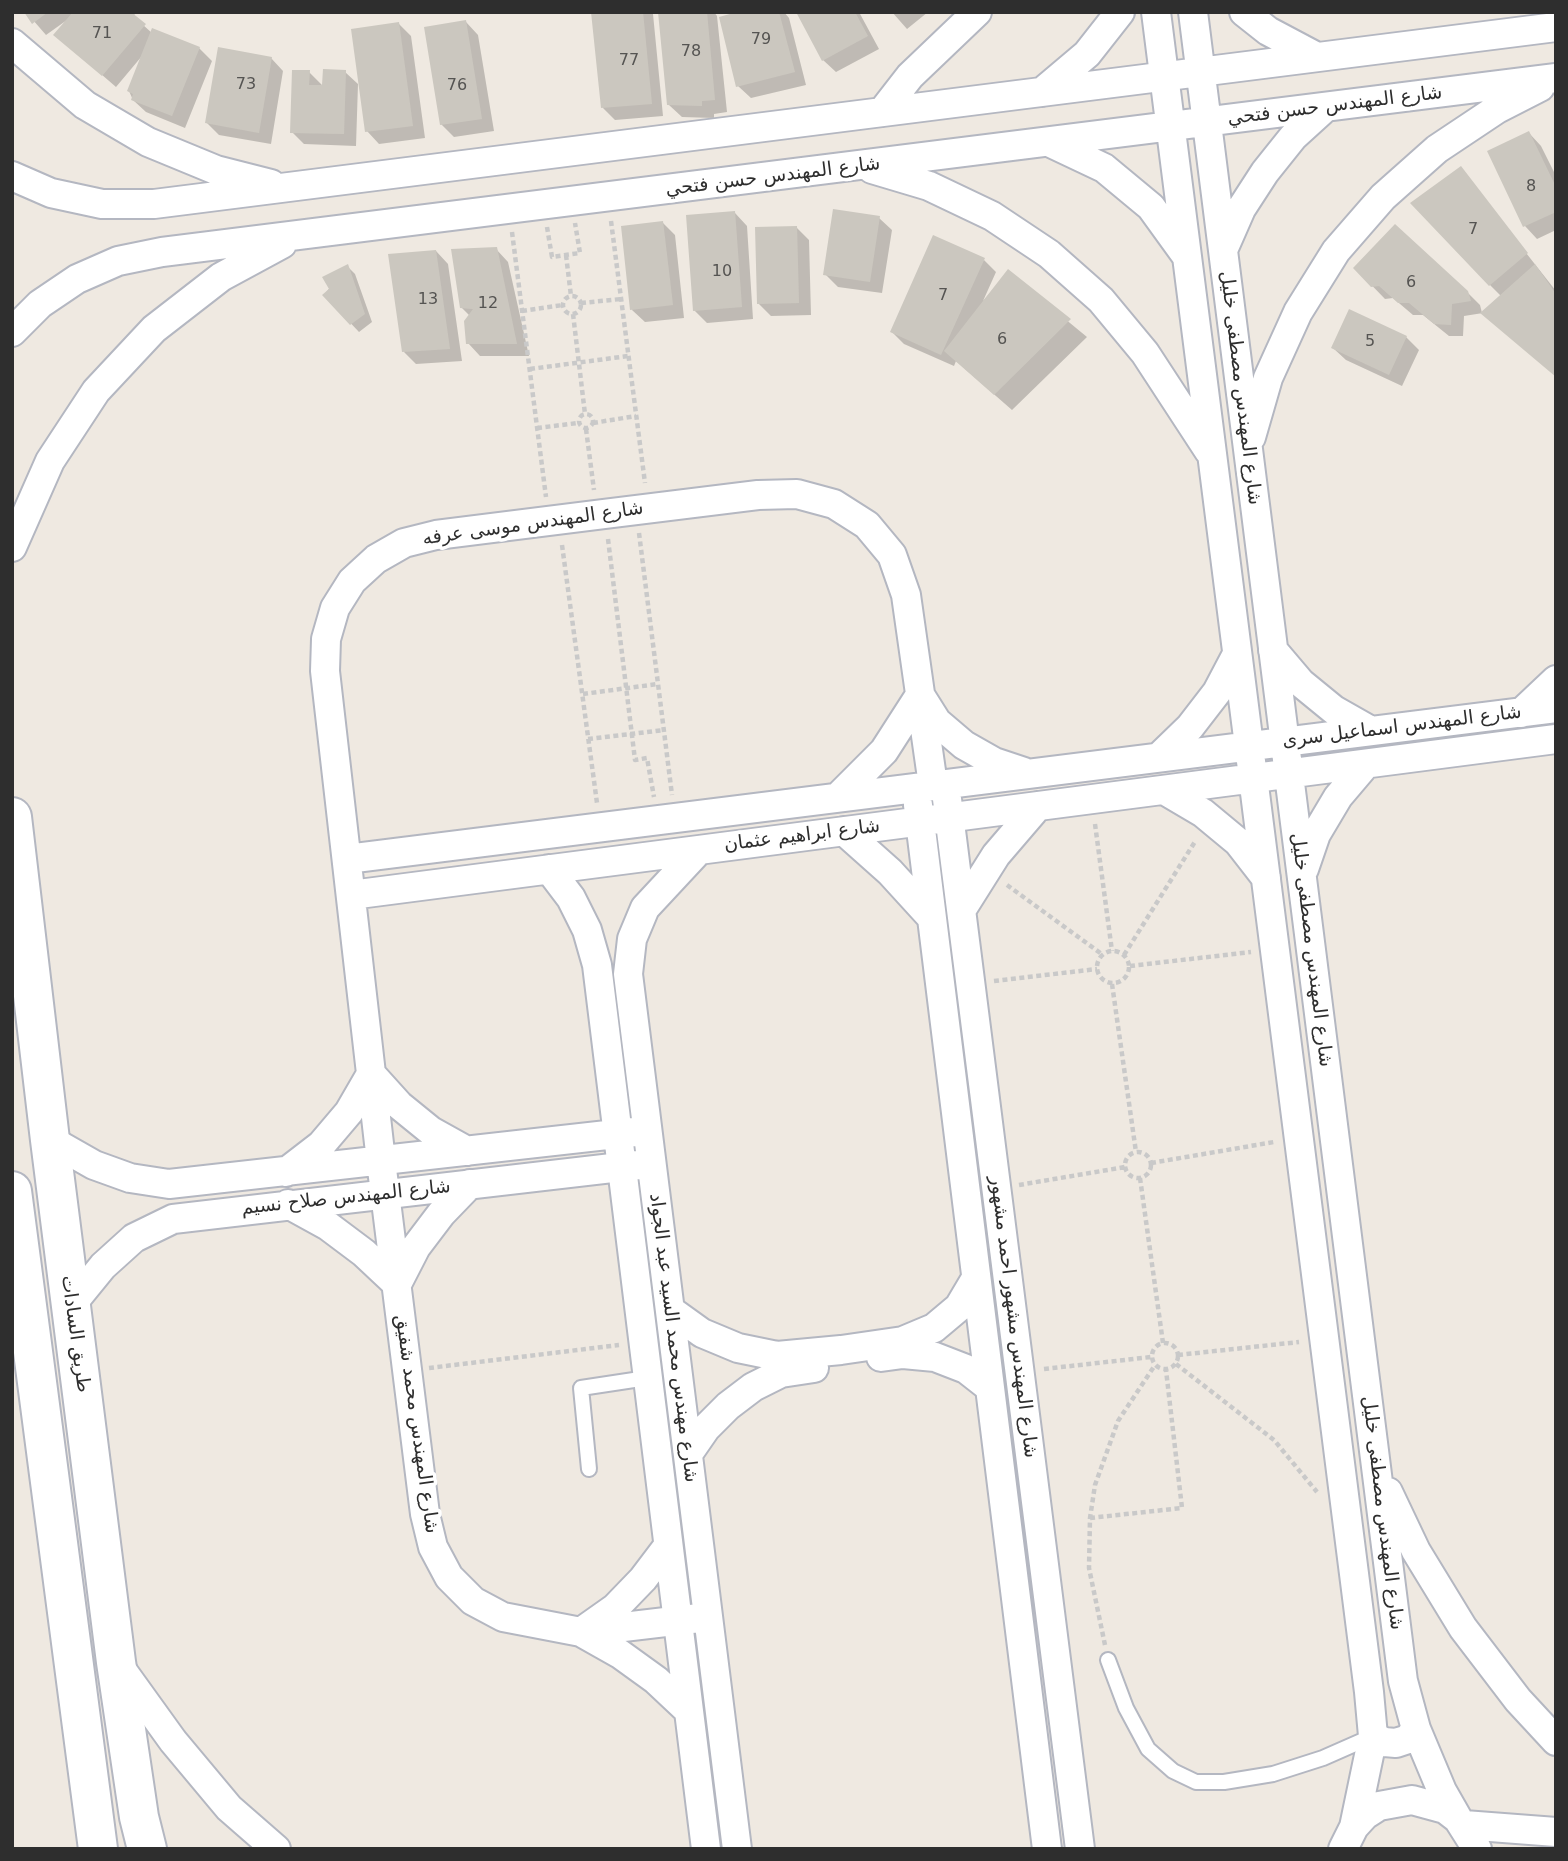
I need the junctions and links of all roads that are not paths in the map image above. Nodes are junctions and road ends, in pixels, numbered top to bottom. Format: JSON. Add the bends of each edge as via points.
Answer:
{"nodes":[{"id":1,"x":977,"y":12,"type":"edge"},
{"id":2,"x":1120,"y":12,"type":"edge"},
{"id":3,"x":1156,"y":12,"type":"edge"},
{"id":4,"x":1193,"y":12,"type":"edge"},
{"id":5,"x":1244,"y":12,"type":"edge"},
{"id":6,"x":1556,"y":27,"type":"edge"},
{"id":7,"x":12,"y":43,"type":"edge"},
{"id":8,"x":1317,"y":57,"type":"junction"},
{"id":9,"x":1200,"y":72,"type":"junction"},
{"id":10,"x":1164,"y":76,"type":"junction"},
{"id":11,"x":1556,"y":79,"type":"edge"},
{"id":12,"x":1042,"y":92,"type":"junction"},
{"id":13,"x":1326,"y":107,"type":"junction"},
{"id":14,"x":882,"y":112,"type":"junction"},
{"id":15,"x":1206,"y":122,"type":"junction"},
{"id":16,"x":1170,"y":127,"type":"junction"},
{"id":17,"x":1049,"y":142,"type":"junction"},
{"id":18,"x":863,"y":166,"type":"junction"},
{"id":19,"x":12,"y":176,"type":"edge"},
{"id":20,"x":287,"y":188,"type":"junction"},
{"id":21,"x":295,"y":237,"type":"junction"},
{"id":22,"x":1223,"y":250,"type":"junction"},
{"id":23,"x":1186,"y":255,"type":"junction"},
{"id":24,"x":12,"y":332,"type":"edge"},
{"id":25,"x":1248,"y":447,"type":"junction"},
{"id":26,"x":1212,"y":456,"type":"junction"},
{"id":27,"x":12,"y":547,"type":"edge"},
{"id":28,"x":1273,"y":650,"type":"junction"},
{"id":29,"x":1237,"y":654,"type":"junction"},
{"id":30,"x":1556,"y":680,"type":"edge"},
{"id":31,"x":920,"y":695,"type":"junction"},
{"id":32,"x":1556,"y":709,"type":"edge"},
{"id":33,"x":1521,"y":713,"type":"junction"},
{"id":34,"x":1371,"y":731,"type":"junction"},
{"id":35,"x":1556,"y":739,"type":"edge"},
{"id":36,"x":1284,"y":742,"type":"junction"},
{"id":37,"x":1525,"y":743,"type":"junction"},
{"id":38,"x":1249,"y":747,"type":"junction"},
{"id":39,"x":1556,"y":755,"type":"edge"},
{"id":40,"x":1159,"y":757,"type":"junction"},
{"id":41,"x":1366,"y":764,"type":"junction"},
{"id":42,"x":1027,"y":773,"type":"junction"},
{"id":43,"x":1289,"y":773,"type":"junction"},
{"id":44,"x":1253,"y":778,"type":"junction"},
{"id":45,"x":931,"y":786,"type":"junction"},
{"id":46,"x":1164,"y":790,"type":"junction"},
{"id":47,"x":840,"y":795,"type":"junction"},
{"id":48,"x":1038,"y":806,"type":"junction"},
{"id":49,"x":12,"y":817,"type":"edge"},
{"id":50,"x":949,"y":818,"type":"junction"},
{"id":51,"x":920,"y":821,"type":"junction"},
{"id":52,"x":844,"y":831,"type":"junction"},
{"id":53,"x":699,"y":849,"type":"junction"},
{"id":54,"x":346,"y":859,"type":"junction"},
{"id":55,"x":549,"y":869,"type":"junction"},
{"id":56,"x":16,"y":871,"type":"edge"},
{"id":57,"x":1301,"y":874,"type":"junction"},
{"id":58,"x":1266,"y":878,"type":"junction"},
{"id":59,"x":351,"y":895,"type":"junction"},
{"id":60,"x":962,"y":909,"type":"junction"},
{"id":61,"x":932,"y":918,"type":"junction"},
{"id":62,"x":371,"y":1074,"type":"junction"},
{"id":63,"x":648,"y":1130,"type":"junction"},
{"id":64,"x":617,"y":1134,"type":"junction"},
{"id":65,"x":50,"y":1140,"type":"junction"},
{"id":66,"x":467,"y":1151,"type":"junction"},
{"id":67,"x":381,"y":1161,"type":"junction"},
{"id":68,"x":652,"y":1164,"type":"junction"},
{"id":69,"x":622,"y":1167,"type":"junction"},
{"id":70,"x":286,"y":1172,"type":"junction"},
{"id":71,"x":470,"y":1184,"type":"junction"},
{"id":72,"x":12,"y":1191,"type":"edge"},
{"id":73,"x":385,"y":1194,"type":"junction"},
{"id":74,"x":288,"y":1204,"type":"junction"},
{"id":75,"x":975,"y":1280,"type":"junction"},
{"id":76,"x":397,"y":1284,"type":"junction"},
{"id":77,"x":72,"y":1304,"type":"junction"},
{"id":78,"x":670,"y":1310,"type":"junction"},
{"id":79,"x":842,"y":1357,"type":"junction"},
{"id":80,"x":647,"y":1378,"type":"junction"},
{"id":81,"x":989,"y":1387,"type":"junction"},
{"id":82,"x":688,"y":1454,"type":"junction"},
{"id":83,"x":589,"y":1469,"type":"dead end"},
{"id":84,"x":1377,"y":1469,"type":"junction"},
{"id":85,"x":668,"y":1545,"type":"junction"},
{"id":86,"x":109,"y":1590,"type":"junction"},
{"id":87,"x":65,"y":1596,"type":"junction"},
{"id":88,"x":708,"y":1616,"type":"junction"},
{"id":89,"x":677,"y":1621,"type":"junction"},
{"id":90,"x":581,"y":1632,"type":"junction"},
{"id":91,"x":1108,"y":1660,"type":"road end"},
{"id":92,"x":117,"y":1662,"type":"junction"},
{"id":93,"x":689,"y":1711,"type":"junction"},
{"id":94,"x":1416,"y":1729,"type":"junction"},
{"id":95,"x":1373,"y":1736,"type":"junction"},
{"id":96,"x":1556,"y":1741,"type":"edge"},
{"id":97,"x":1466,"y":1831,"type":"edge"},
{"id":98,"x":1556,"y":1832,"type":"edge"},
{"id":99,"x":1078,"y":1836,"type":"edge"},
{"id":100,"x":1040,"y":1841,"type":"edge"},
{"id":101,"x":1342,"y":1841,"type":"edge"},
{"id":102,"x":98,"y":1849,"type":"edge"},
{"id":103,"x":147,"y":1849,"type":"edge"},
{"id":104,"x":276,"y":1849,"type":"edge"},
{"id":105,"x":706,"y":1849,"type":"edge"},
{"id":106,"x":737,"y":1849,"type":"edge"},
{"id":107,"x":1098,"y":1849,"type":"edge"}],
"edges":[{"from":1,"to":14,"type":"street","via":[[910,76]]},
{"from":2,"to":12,"type":"street","via":[[1087,54]]},
{"from":3,"to":10,"type":"street","name":"شارع المهندس مصطفى خليل"},
{"from":4,"to":9,"type":"street","name":"شارع المهندس مصطفى خليل"},
{"from":5,"to":8,"type":"street","via":[[1268,31]]},
{"from":6,"to":8,"type":"street"},
{"from":7,"to":20,"type":"street","via":[[85,105],[148,142],[216,170]]},
{"from":8,"to":9,"type":"street"},
{"from":9,"to":10,"type":"street"},
{"from":9,"to":15,"type":"street","name":"شارع المهندس مصطفى خليل"},
{"from":10,"to":12,"type":"street"},
{"from":10,"to":16,"type":"street","name":"شارع المهندس مصطفى خليل"},
{"from":11,"to":13,"type":"street","name":"شارع المهندس حسن فتحي"},
{"from":11,"to":25,"type":"street","via":[[1497,109],[1437,149],[1383,197],[1336,251],[1298,312],[1273,367]]},
{"from":12,"to":14,"type":"street"},
{"from":13,"to":15,"type":"street","name":"شارع المهندس حسن فتحي"},
{"from":13,"to":22,"type":"street","via":[[1293,137],[1265,172],[1241,209]]},
{"from":14,"to":20,"type":"street"},
{"from":15,"to":16,"type":"street","name":"شارع المهندس حسن فتحي"},
{"from":15,"to":22,"type":"street","name":"شارع المهندس مصطفى خليل"},
{"from":16,"to":17,"type":"street","name":"شارع المهندس حسن فتحي"},
{"from":16,"to":23,"type":"street","name":"شارع المهندس مصطفى خليل"},
{"from":17,"to":18,"type":"street","name":"شارع المهندس حسن فتحي"},
{"from":17,"to":23,"type":"street","via":[[1104,168],[1151,207]]},
{"from":18,"to":21,"type":"street","name":"شارع المهندس حسن فتحي"},
{"from":18,"to":26,"type":"street","via":[[942,192],[992,216],[1049,254],[1101,300],[1145,353]]},
{"from":19,"to":20,"type":"street","via":[[51,193],[102,204],[154,204]]},
{"from":21,"to":24,"type":"street","name":"شارع المهندس حسن فتحي","via":[[118,261],[77,279],[40,304]]},
{"from":21,"to":27,"type":"street","via":[[221,277],[153,329],[96,391],[50,461]]},
{"from":22,"to":25,"type":"street","name":"شارع المهندس مصطفى خليل"},
{"from":23,"to":26,"type":"street","name":"شارع المهندس مصطفى خليل"},
{"from":25,"to":28,"type":"street","name":"شارع المهندس مصطفى خليل"},
{"from":26,"to":29,"type":"street","name":"شارع المهندس مصطفى خليل"},
{"from":28,"to":34,"type":"street","via":[[1301,683],[1334,710]]},
{"from":28,"to":36,"type":"street","name":"شارع المهندس مصطفى خليل"},
{"from":29,"to":38,"type":"street","name":"شارع المهندس مصطفى خليل"},
{"from":29,"to":40,"type":"street","via":[[1217,692]]},
{"from":30,"to":33,"type":"street"},
{"from":31,"to":42,"type":"street","via":[[937,722],[964,745]]},
{"from":31,"to":45,"type":"street","name":"شارع المهندس موسى عرفه"},
{"from":31,"to":47,"type":"street","via":[[884,751]]},
{"from":31,"to":54,"type":"street","name":"شارع المهندس موسى عرفه","via":[[906,595],[892,555],[867,525],[834,504],[797,494],[758,495],[436,535],[404,543],[376,559],[352,581],[335,608],[326,639],[325,671]]},
{"from":32,"to":33,"type":"street","name":"شارع المهندس اسماعيل سرى"},
{"from":33,"to":34,"type":"street","name":"شارع المهندس اسماعيل سرى"},
{"from":34,"to":36,"type":"street","name":"شارع المهندس اسماعيل سرى"},
{"from":35,"to":37,"type":"street","name":"شارع المهندس اسماعيل سرى"},
{"from":36,"to":38,"type":"street","name":"شارع المهندس اسماعيل سرى"},
{"from":36,"to":43,"type":"street","name":"شارع المهندس مصطفى خليل"},
{"from":37,"to":39,"type":"street"},
{"from":37,"to":41,"type":"street","name":"شارع المهندس اسماعيل سرى"},
{"from":38,"to":40,"type":"street","name":"شارع ابراهيم عثمان"},
{"from":38,"to":44,"type":"street","name":"شارع المهندس مصطفى خليل"},
{"from":40,"to":42,"type":"street","name":"شارع ابراهيم عثمان"},
{"from":41,"to":43,"type":"street","name":"شارع المهندس اسماعيل سرى"},
{"from":41,"to":57,"type":"street","via":[[1332,806]]},
{"from":42,"to":45,"type":"street","name":"شارع ابراهيم عثمان"},
{"from":43,"to":44,"type":"street","name":"شارع المهندس اسماعيل سرى"},
{"from":43,"to":57,"type":"street","name":"شارع المهندس مصطفى خليل"},
{"from":44,"to":46,"type":"street","name":"شارع ابراهيم عثمان"},
{"from":44,"to":58,"type":"street","name":"شارع المهندس مصطفى خليل"},
{"from":45,"to":47,"type":"street","name":"شارع ابراهيم عثمان"},
{"from":45,"to":50,"type":"street","name":"شارع المهندس مشهور احمد مشهور"},
{"from":45,"to":51,"type":"street","name":"شارع المهندس مشهور احمد مشهور"},
{"from":46,"to":48,"type":"street","name":"شارع ابراهيم عثمان"},
{"from":46,"to":58,"type":"street","via":[[1210,818],[1238,842]]},
{"from":47,"to":54,"type":"street","name":"شارع ابراهيم عثمان"},
{"from":48,"to":50,"type":"street","name":"شارع ابراهيم عثمان"},
{"from":48,"to":60,"type":"street","via":[[986,870]]},
{"from":49,"to":56,"type":"main road","name":"طريق السادات"},
{"from":50,"to":51,"type":"street","name":"شارع ابراهيم عثمان"},
{"from":50,"to":60,"type":"street","name":"شارع المهندس مشهور احمد مشهور"},
{"from":51,"to":52,"type":"street","name":"شارع ابراهيم عثمان"},
{"from":51,"to":61,"type":"street","name":"شارع المهندس مشهور احمد مشهور"},
{"from":52,"to":53,"type":"street","name":"شارع ابراهيم عثمان"},
{"from":52,"to":61,"type":"street"},
{"from":53,"to":55,"type":"street","name":"شارع ابراهيم عثمان"},
{"from":53,"to":63,"type":"street","name":"شارع مهندس محمد السيد عبد الجواد","via":[[645,908],[632,939],[628,974]]},
{"from":54,"to":59,"type":"street","name":"شارع المهندس موسى عرفه"},
{"from":55,"to":59,"type":"street","name":"شارع ابراهيم عثمان"},
{"from":55,"to":64,"type":"street","name":"شارع مهندس محمد السيد عبد الجواد","via":[[571,898],[597,965]]},
{"from":56,"to":65,"type":"main road","name":"طريق السادات"},
{"from":57,"to":84,"type":"street","name":"شارع المهندس مصطفى خليل"},
{"from":58,"to":95,"type":"street","name":"شارع المهندس مصطفى خليل"},
{"from":59,"to":62,"type":"street","name":"شارع المهندس موسى عرفه"},
{"from":60,"to":99,"type":"street","name":"شارع المهندس مشهور احمد مشهور"},
{"from":61,"to":75,"type":"street","name":"شارع المهندس مشهور احمد مشهور"},
{"from":62,"to":66,"type":"street","via":[[431,1131]]},
{"from":62,"to":67,"type":"street","name":"شارع المهندس موسى عرفه"},
{"from":62,"to":70,"type":"street","via":[[349,1112],[321,1145]]},
{"from":63,"to":64,"type":"street","name":"شارع المهندس صلاح نسيم"},
{"from":63,"to":68,"type":"street","name":"شارع مهندس محمد السيد عبد الجواد"},
{"from":64,"to":66,"type":"street","name":"شارع المهندس صلاح نسيم"},
{"from":64,"to":69,"type":"street","name":"شارع مهندس محمد السيد عبد الجواد"},
{"from":65,"to":70,"type":"street","name":"شارع المهندس صلاح نسيم","via":[[94,1165],[156,1182]]},
{"from":65,"to":77,"type":"main road","name":"طريق السادات"},
{"from":66,"to":67,"type":"street","name":"شارع المهندس صلاح نسيم"},
{"from":67,"to":70,"type":"street","name":"شارع المهندس صلاح نسيم"},
{"from":67,"to":73,"type":"street","name":"شارع المهندس محمد شفيق"},
{"from":68,"to":69,"type":"street","name":"شارع المهندس صلاح نسيم"},
{"from":68,"to":78,"type":"street","name":"شارع مهندس محمد السيد عبد الجواد"},
{"from":69,"to":71,"type":"street","name":"شارع المهندس صلاح نسيم"},
{"from":69,"to":80,"type":"street","name":"شارع مهندس محمد السيد عبد الجواد"},
{"from":71,"to":73,"type":"street","name":"شارع المهندس صلاح نسيم"},
{"from":71,"to":76,"type":"street","via":[[416,1247]]},
{"from":72,"to":87,"type":"main road"},
{"from":73,"to":74,"type":"street","name":"شارع المهندس صلاح نسيم"},
{"from":73,"to":76,"type":"street","name":"شارع المهندس محمد شفيق"},
{"from":74,"to":76,"type":"street","via":[[346,1239]]},
{"from":74,"to":77,"type":"street","name":"شارع المهندس صلاح نسيم","via":[[173,1219],[134,1238]]},
{"from":75,"to":79,"type":"street","via":[[959,1307],[934,1328]]},
{"from":75,"to":81,"type":"street","name":"شارع المهندس مشهور احمد مشهور"},
{"from":76,"to":90,"type":"street","name":"شارع المهندس محمد شفيق","via":[[433,1547],[449,1577],[473,1601],[503,1617]]},
{"from":77,"to":86,"type":"main road","name":"طريق السادات"},
{"from":78,"to":79,"type":"street","via":[[702,1333],[738,1348],[777,1356]]},
{"from":78,"to":82,"type":"street","name":"شارع مهندس محمد السيد عبد الجواد"},
{"from":79,"to":81,"type":"street","via":[[935,1357],[966,1369]]},
{"from":79,"to":82,"type":"street","via":[[781,1373],[753,1387],[706,1428]]},
{"from":80,"to":83,"type":"lane","via":[[581,1388]]},
{"from":80,"to":85,"type":"street","name":"شارع مهندس محمد السيد عبد الجواد"},
{"from":81,"to":100,"type":"street","name":"شارع المهندس مشهور احمد مشهور"},
{"from":82,"to":88,"type":"street","name":"شارع مهندس محمد السيد عبد الجواد"},
{"from":84,"to":94,"type":"street","name":"شارع المهندس مصطفى خليل","via":[[1403,1681]]},
{"from":84,"to":96,"type":"street","via":[[1416,1550],[1463,1628]]},
{"from":85,"to":89,"type":"street","name":"شارع مهندس محمد السيد عبد الجواد"},
{"from":85,"to":90,"type":"street","via":[[615,1608]]},
{"from":86,"to":87,"type":"main road"},
{"from":86,"to":92,"type":"main road","name":"طريق السادات"},
{"from":87,"to":102,"type":"main road"},
{"from":88,"to":89,"type":"street","name":"شارع المهندس محمد شفيق"},
{"from":88,"to":106,"type":"street","name":"شارع مهندس محمد السيد عبد الجواد"},
{"from":89,"to":90,"type":"street","name":"شارع المهندس محمد شفيق"},
{"from":89,"to":93,"type":"street","name":"شارع مهندس محمد السيد عبد الجواد"},
{"from":90,"to":93,"type":"street","via":[[647,1674]]},
{"from":91,"to":95,"type":"lane","via":[[1148,1749],[1173,1771],[1196,1782],[1273,1774]]},
{"from":92,"to":103,"type":"main road","name":"طريق السادات"},
{"from":92,"to":104,"type":"street","via":[[173,1741],[229,1808]]},
{"from":93,"to":105,"type":"street","name":"شارع مهندس محمد السيد عبد الجواد"},
{"from":94,"to":95,"type":"street","via":[[1396,1743]]},
{"from":94,"to":97,"type":"street","name":"شارع المهندس مصطفى خليل","via":[[1442,1791]]},
{"from":95,"to":101,"type":"street","name":"شارع المهندس مصطفى خليل"},
{"from":97,"to":98,"type":"street"},
{"from":97,"to":101,"type":"street","via":[[1429,1803],[1404,1801],[1379,1806]]},
{"from":99,"to":107,"type":"street"}]}
